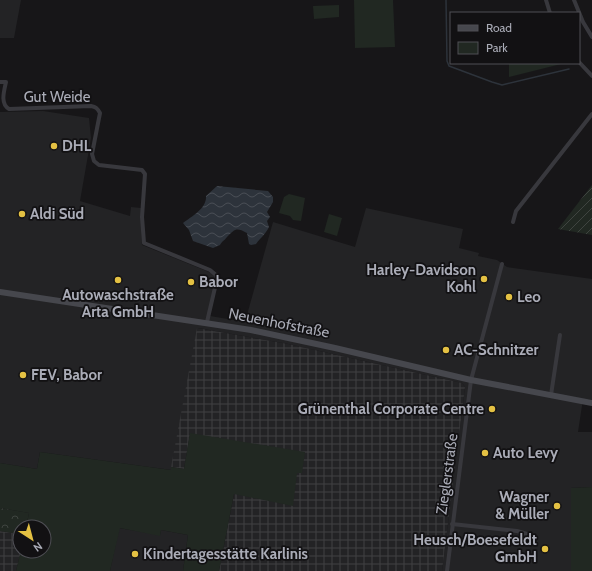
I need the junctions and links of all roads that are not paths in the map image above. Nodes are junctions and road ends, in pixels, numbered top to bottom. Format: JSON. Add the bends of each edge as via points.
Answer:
{"nodes":[{"id":1,"x":546,"y":0,"type":"edge"},
{"id":2,"x":574,"y":0,"type":"edge"},
{"id":3,"x":550,"y":12,"type":"edge"},
{"id":4,"x":579,"y":12,"type":"edge"},
{"id":5,"x":580,"y":15,"type":"edge"},
{"id":6,"x":592,"y":37,"type":"edge"},
{"id":7,"x":580,"y":63,"type":"edge"},
{"id":8,"x":592,"y":76,"type":"edge"},
{"id":9,"x":0,"y":82,"type":"edge"},
{"id":10,"x":592,"y":114,"type":"edge"},
{"id":11,"x":513,"y":222,"type":"dead end"},
{"id":12,"x":502,"y":264,"type":"dead end"},
{"id":13,"x":0,"y":292,"type":"edge"},
{"id":14,"x":207,"y":322,"type":"junction"},
{"id":15,"x":560,"y":335,"type":"dead end"},
{"id":16,"x":471,"y":380,"type":"junction"},
{"id":17,"x":550,"y":395,"type":"junction"},
{"id":18,"x":592,"y":403,"type":"edge"},
{"id":19,"x":452,"y":524,"type":"junction"},
{"id":20,"x":527,"y":534,"type":"dead end"},
{"id":21,"x":447,"y":571,"type":"edge"}],
"edges":[{"from":1,"to":3,"type":"street"},
{"from":2,"to":4,"type":"street"},
{"from":5,"to":6,"type":"street"},
{"from":7,"to":8,"type":"street"},
{"from":9,"to":14,"type":"street","name":"Gut Weide","via":[[6,82],[3,102],[8,109],[91,106],[98,109],[100,113],[92,154],[94,161],[99,165],[142,170],[145,174],[142,217],[144,243],[210,270],[216,275]]},
{"from":10,"to":11,"type":"street","via":[[516,211]]},
{"from":12,"to":16,"type":"street","name":"Zieglerstraße"},
{"from":13,"to":14,"type":"street","name":"Neuenhofstraße"},
{"from":14,"to":16,"type":"street","name":"Neuenhofstraße","via":[[327,346]]},
{"from":15,"to":17,"type":"street"},
{"from":16,"to":17,"type":"street","name":"Neuenhofstraße"},
{"from":16,"to":19,"type":"street","name":"Zieglerstraße"},
{"from":17,"to":18,"type":"street","name":"Neuenhofstraße"},
{"from":19,"to":20,"type":"street"},
{"from":19,"to":21,"type":"street","name":"Zieglerstraße"}]}
